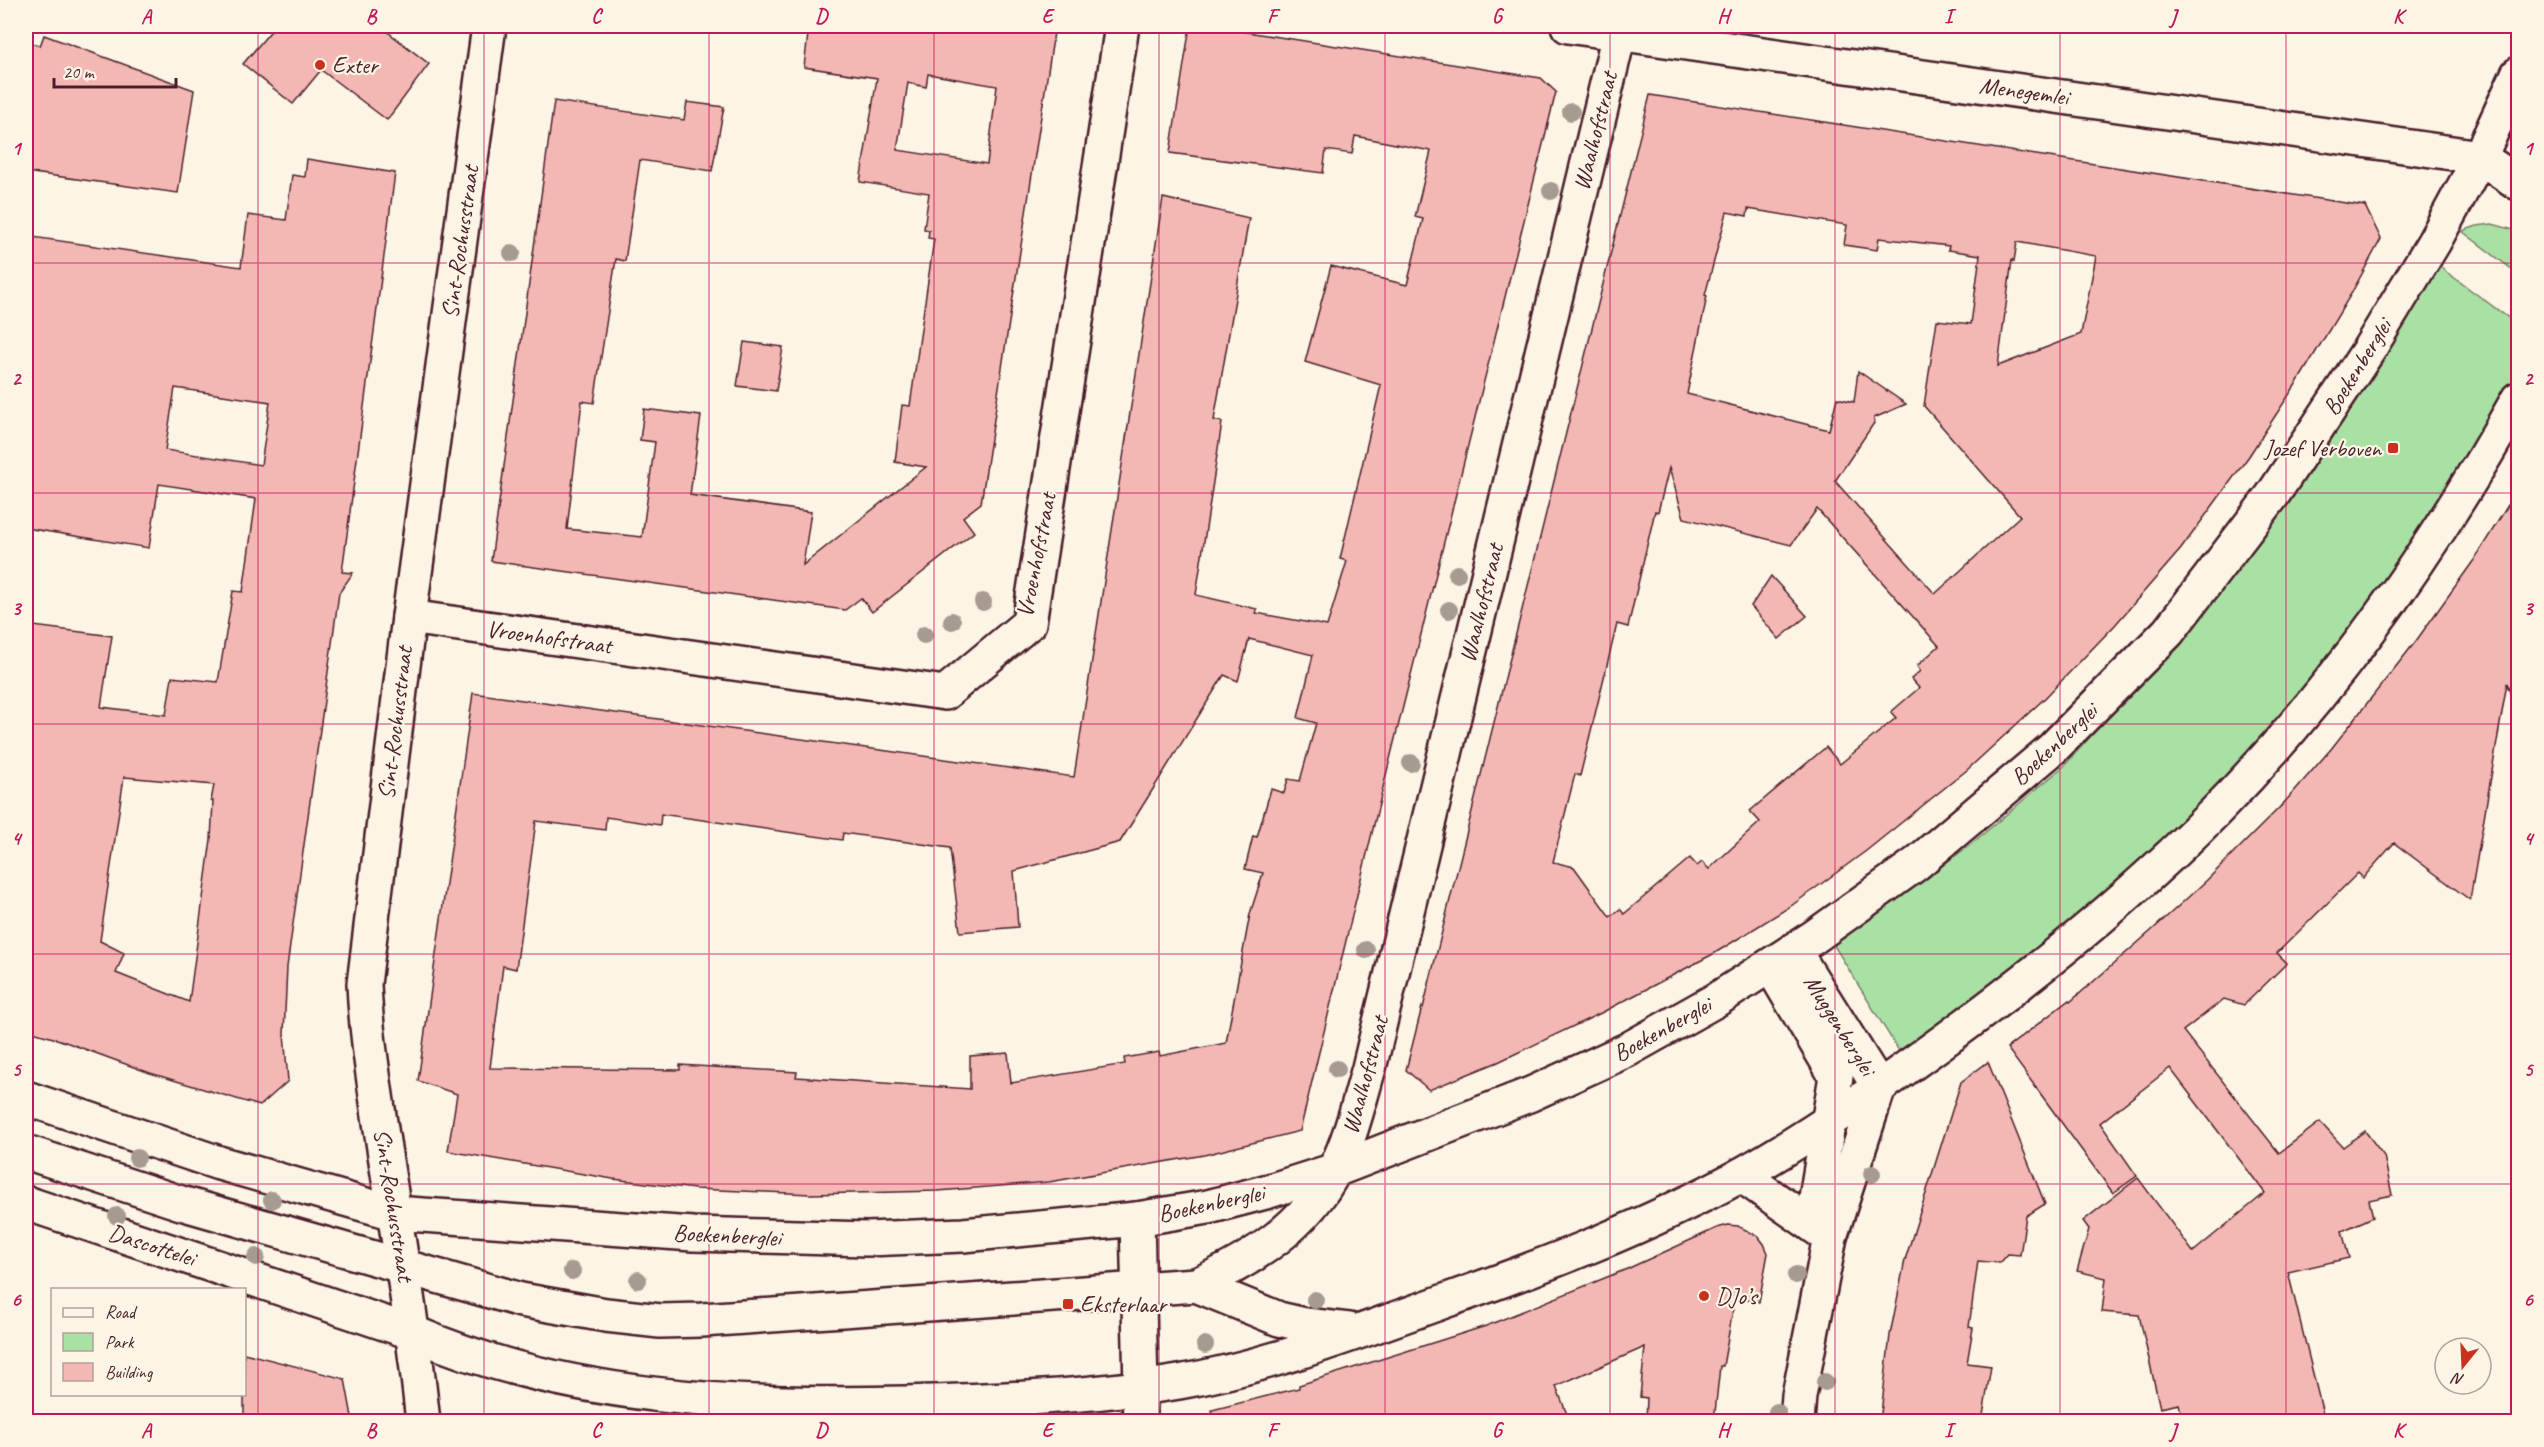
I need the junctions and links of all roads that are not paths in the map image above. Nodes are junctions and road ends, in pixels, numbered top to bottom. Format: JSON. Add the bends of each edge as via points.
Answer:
{"nodes":[{"id":1,"x":489,"y":26,"type":"edge"},
{"id":2,"x":1122,"y":26,"type":"edge"},
{"id":3,"x":1568,"y":26,"type":"edge"},
{"id":4,"x":1620,"y":30,"type":"edge"},
{"id":5,"x":2518,"y":74,"type":"edge"},
{"id":6,"x":2480,"y":157,"type":"junction"},
{"id":7,"x":2518,"y":183,"type":"edge"},
{"id":8,"x":2518,"y":399,"type":"edge"},
{"id":9,"x":2506,"y":435,"type":"edge"},
{"id":10,"x":409,"y":617,"type":"junction"},
{"id":11,"x":1782,"y":958,"type":"junction"},
{"id":12,"x":1879,"y":1087,"type":"junction"},
{"id":13,"x":26,"y":1098,"type":"edge"},
{"id":14,"x":1829,"y":1121,"type":"junction"},
{"id":15,"x":26,"y":1152,"type":"edge"},
{"id":16,"x":1335,"y":1170,"type":"junction"},
{"id":17,"x":1741,"y":1175,"type":"junction"},
{"id":18,"x":26,"y":1203,"type":"edge"},
{"id":19,"x":394,"y":1213,"type":"junction"},
{"id":20,"x":1137,"y":1219,"type":"junction"},
{"id":21,"x":1827,"y":1235,"type":"junction"},
{"id":22,"x":403,"y":1266,"type":"junction"},
{"id":23,"x":1196,"y":1284,"type":"junction"},
{"id":24,"x":1139,"y":1288,"type":"junction"},
{"id":25,"x":1360,"y":1331,"type":"junction"},
{"id":26,"x":414,"y":1333,"type":"junction"},
{"id":27,"x":1141,"y":1388,"type":"junction"},
{"id":28,"x":423,"y":1422,"type":"edge"},
{"id":29,"x":1139,"y":1422,"type":"edge"},
{"id":30,"x":1797,"y":1422,"type":"edge"}],
"edges":[{"from":1,"to":10,"type":"street","name":"Sint-Rochusstraat"},
{"from":2,"to":10,"type":"street","name":"Vroenhofstraat","via":[[1029,623],[945,693]]},
{"from":3,"to":4,"type":"street","name":"Menegemlei"},
{"from":4,"to":6,"type":"street","name":"Menegemlei"},
{"from":4,"to":16,"type":"street","name":"Waalhofstraat","via":[[1372,1057],[1354,1122]]},
{"from":5,"to":6,"type":"street","name":"Boekenberglei"},
{"from":6,"to":7,"type":"street"},
{"from":6,"to":11,"type":"street","name":"Boekenberglei","via":[[2434,242],[2323,422],[2168,632],[2052,749],[1986,807],[1916,864]]},
{"from":8,"to":9,"type":"street"},
{"from":9,"to":12,"type":"street","via":[[2322,692],[2217,809],[2034,974]]},
{"from":10,"to":19,"type":"street","name":"Sint-Rochusstraat","via":[[364,984],[365,1019]]},
{"from":11,"to":12,"type":"street","name":"Muggenberglei"},
{"from":11,"to":14,"type":"street","name":"Muggenberglei","via":[[1836,1076]]},
{"from":11,"to":16,"type":"street","name":"Boekenberglei","via":[[1627,1050],[1531,1095]]},
{"from":12,"to":14,"type":"street"},
{"from":12,"to":21,"type":"street","name":"Muggenberglei"},
{"from":13,"to":19,"type":"street","via":[[219,1163]]},
{"from":14,"to":17,"type":"street"},
{"from":14,"to":21,"type":"street","name":"Muggenberglei","via":[[1815,1204]]},
{"from":15,"to":22,"type":"street","via":[[170,1200]]},
{"from":16,"to":20,"type":"street","name":"Boekenberglei","via":[[1208,1207]]},
{"from":16,"to":23,"type":"street","name":"Waalhofstraat","via":[[1308,1208],[1262,1251]]},
{"from":17,"to":21,"type":"street"},
{"from":17,"to":25,"type":"street","via":[[1674,1209],[1586,1246]]},
{"from":18,"to":26,"type":"street","name":"Dascottelei"},
{"from":19,"to":20,"type":"street","name":"Boekenberglei","via":[[693,1234],[867,1239]]},
{"from":19,"to":22,"type":"street","name":"Sint-Rochusstraat"},
{"from":20,"to":24,"type":"street"},
{"from":21,"to":30,"type":"street","name":"Muggenberglei"},
{"from":22,"to":24,"type":"street","via":[[558,1308],[660,1321],[750,1318]]},
{"from":22,"to":26,"type":"street","name":"Sint-Rochusstraat"},
{"from":23,"to":24,"type":"street"},
{"from":23,"to":25,"type":"street","via":[[1279,1319],[1305,1326]]},
{"from":24,"to":27,"type":"street"},
{"from":25,"to":27,"type":"street","via":[[1241,1369]]},
{"from":26,"to":27,"type":"street","via":[[455,1350],[544,1376],[714,1399],[865,1404]]},
{"from":26,"to":28,"type":"street","name":"Sint-Rochusstraat"},
{"from":27,"to":29,"type":"street"}]}
